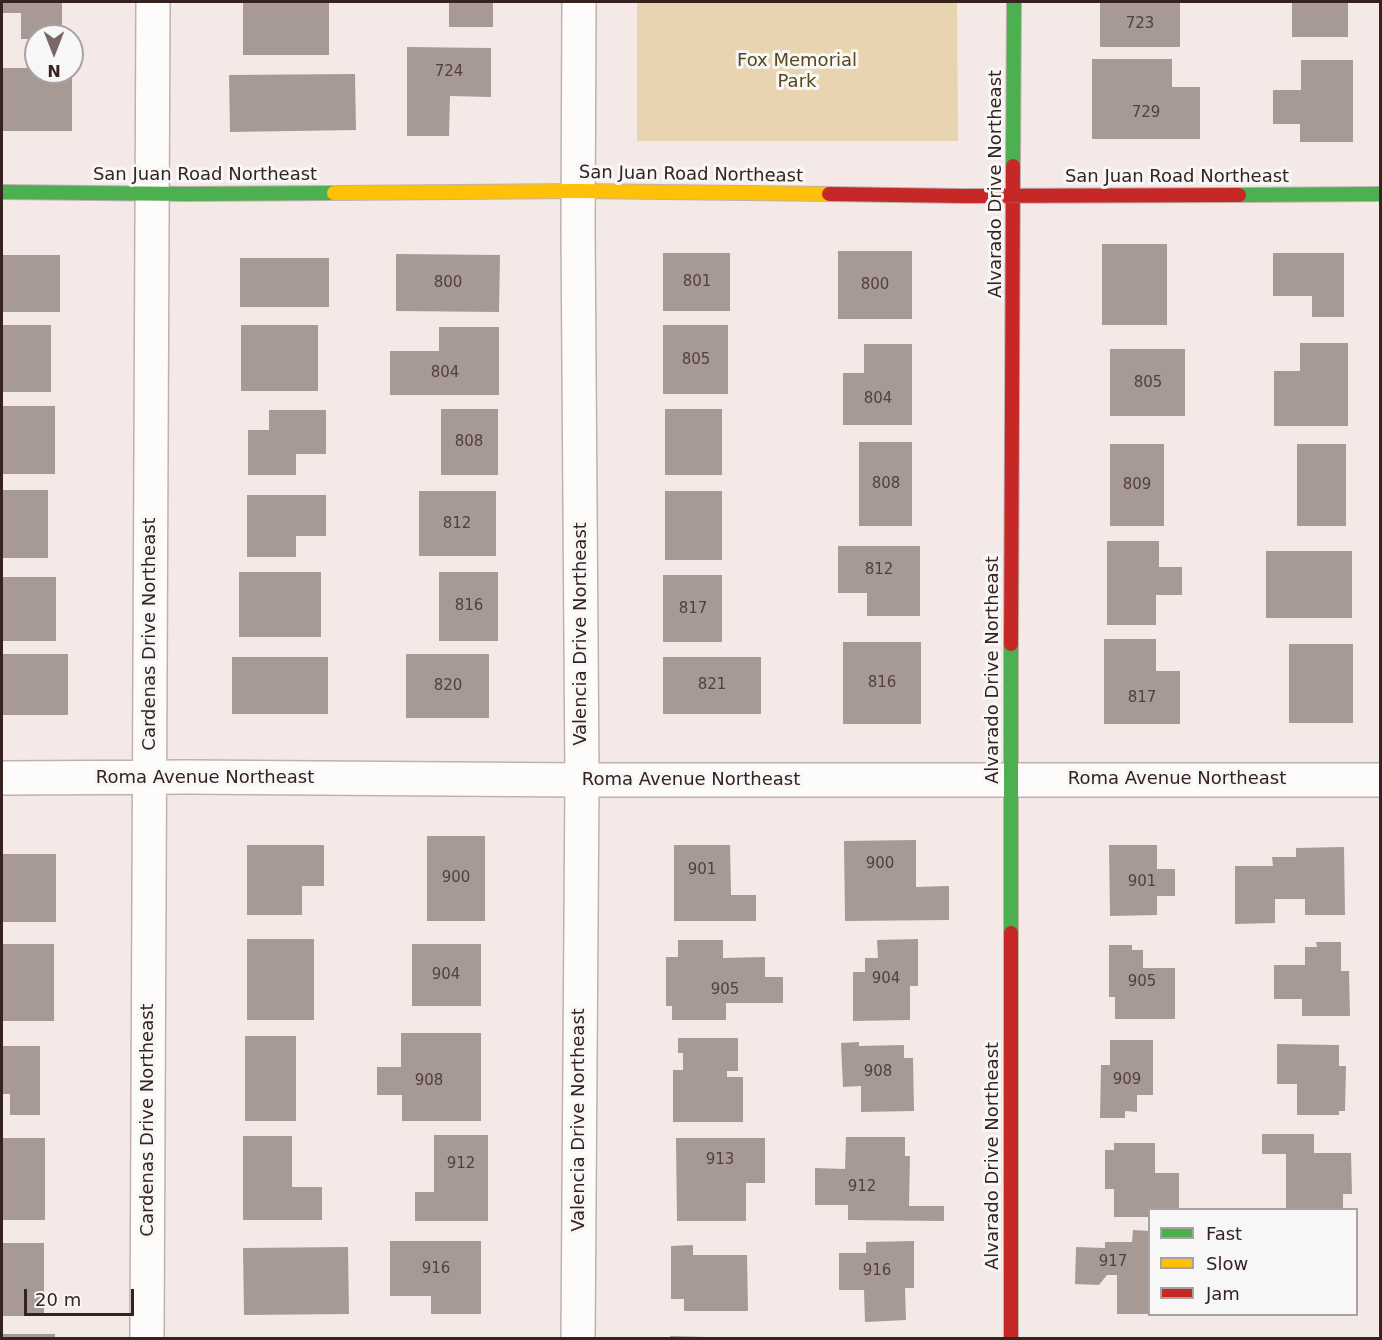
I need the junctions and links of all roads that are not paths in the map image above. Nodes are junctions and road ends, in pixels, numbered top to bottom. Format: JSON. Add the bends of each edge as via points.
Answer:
{"nodes":[{"id":1,"x":153,"y":2,"type":"edge"},
{"id":2,"x":579,"y":2,"type":"edge"},
{"id":3,"x":1014,"y":2,"type":"edge"},
{"id":4,"x":578,"y":191,"type":"junction"},
{"id":5,"x":2,"y":192,"type":"edge"},
{"id":6,"x":153,"y":194,"type":"junction"},
{"id":7,"x":1380,"y":194,"type":"edge"},
{"id":8,"x":1014,"y":196,"type":"junction"},
{"id":9,"x":149,"y":777,"type":"junction"},
{"id":10,"x":2,"y":778,"type":"edge"},
{"id":11,"x":1011,"y":779,"type":"junction"},
{"id":12,"x":582,"y":780,"type":"junction"},
{"id":13,"x":1380,"y":780,"type":"edge"},
{"id":14,"x":147,"y":1338,"type":"edge"},
{"id":15,"x":578,"y":1338,"type":"edge"},
{"id":16,"x":1011,"y":1338,"type":"edge"}],
"edges":[{"from":1,"to":6,"type":"street","name":"Cardenas Drive Northeast"},
{"from":2,"to":4,"type":"street","name":"Valencia Drive Northeast"},
{"from":3,"to":8,"type":"street","name":"Alvarado Drive Northeast"},
{"from":4,"to":6,"type":"street","name":"San Juan Road Northeast"},
{"from":4,"to":8,"type":"street","name":"San Juan Road Northeast"},
{"from":4,"to":12,"type":"street","name":"Valencia Drive Northeast"},
{"from":5,"to":6,"type":"street","name":"San Juan Road Northeast"},
{"from":6,"to":9,"type":"street","name":"Cardenas Drive Northeast"},
{"from":7,"to":8,"type":"street","name":"San Juan Road Northeast"},
{"from":8,"to":11,"type":"street","name":"Alvarado Drive Northeast"},
{"from":9,"to":10,"type":"street","name":"Roma Avenue Northeast"},
{"from":9,"to":12,"type":"street","name":"Roma Avenue Northeast"},
{"from":9,"to":14,"type":"street","name":"Cardenas Drive Northeast"},
{"from":11,"to":12,"type":"street","name":"Roma Avenue Northeast"},
{"from":11,"to":13,"type":"street","name":"Roma Avenue Northeast"},
{"from":11,"to":16,"type":"street","name":"Alvarado Drive Northeast"},
{"from":12,"to":15,"type":"street","name":"Valencia Drive Northeast"}]}
